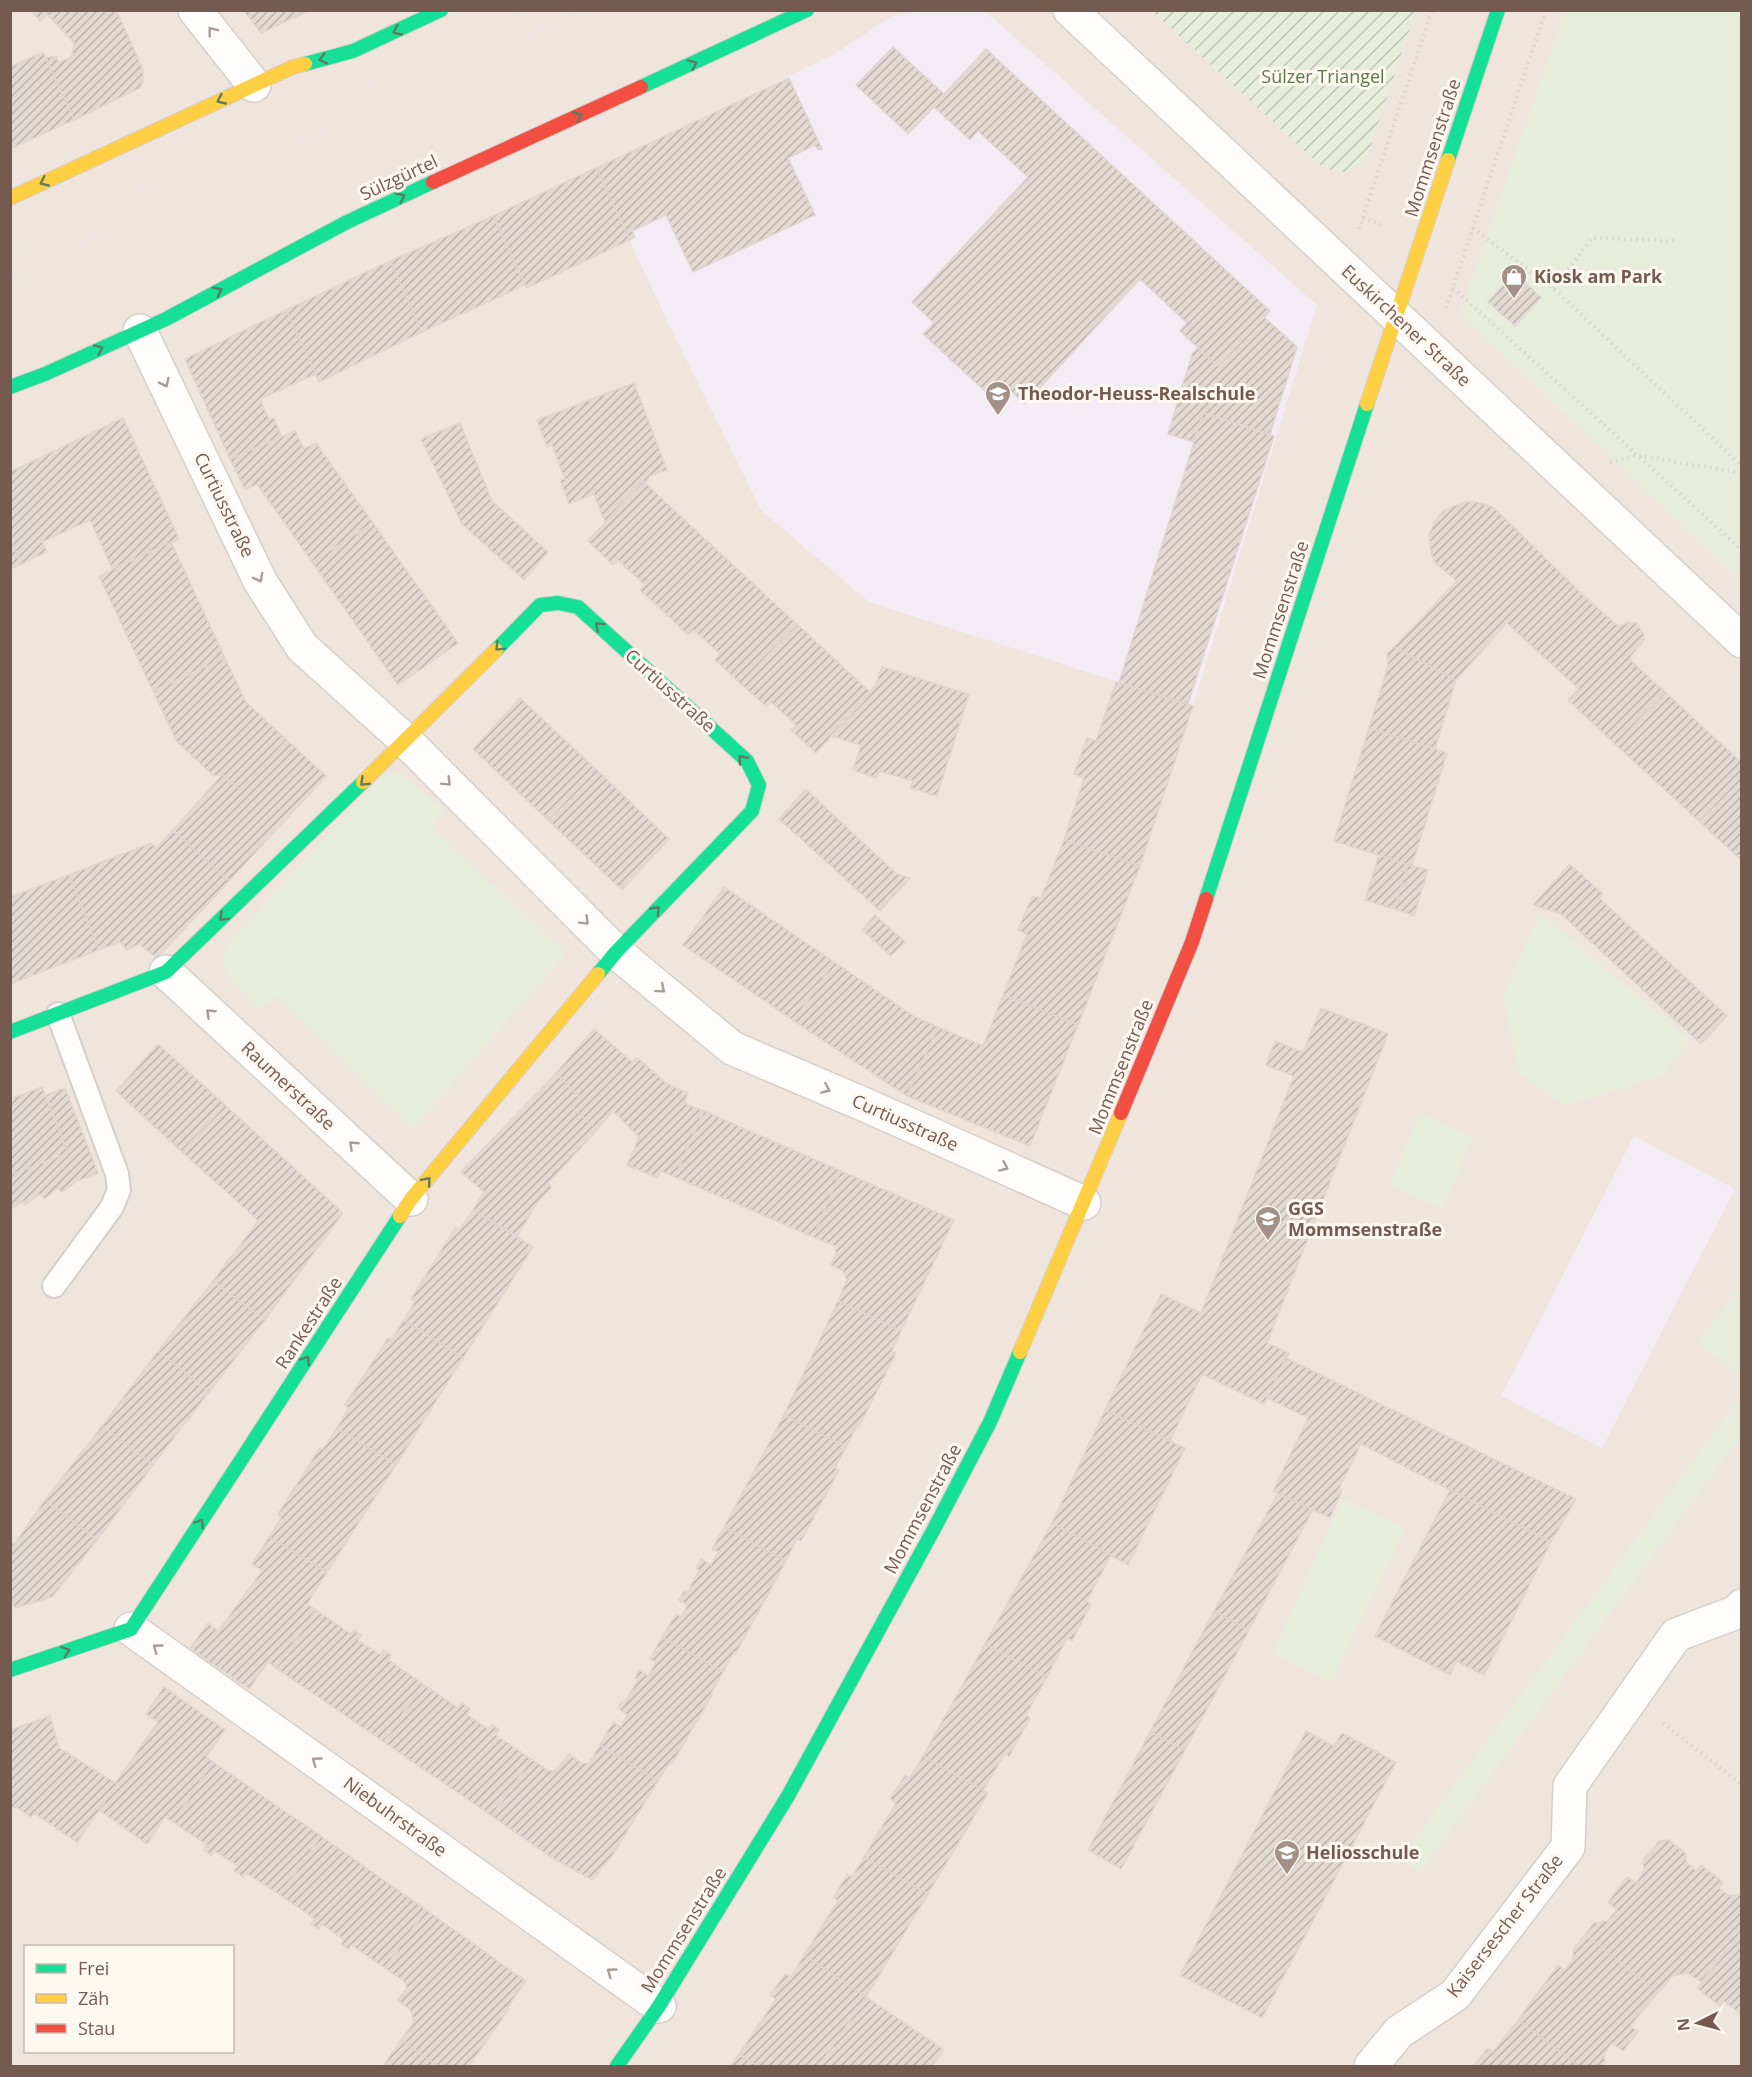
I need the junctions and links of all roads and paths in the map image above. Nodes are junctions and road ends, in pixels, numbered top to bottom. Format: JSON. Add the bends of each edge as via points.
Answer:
{"nodes":[{"id":1,"x":195,"y":10,"type":"edge"},
{"id":2,"x":441,"y":10,"type":"edge"},
{"id":3,"x":807,"y":10,"type":"edge"},
{"id":4,"x":1070,"y":10,"type":"edge"},
{"id":5,"x":1432,"y":10,"type":"edge"},
{"id":6,"x":1498,"y":10,"type":"edge"},
{"id":7,"x":1545,"y":10,"type":"edge"},
{"id":8,"x":254,"y":85,"type":"junction"},
{"id":9,"x":10,"y":198,"type":"edge"},
{"id":10,"x":1473,"y":228,"type":"junction"},
{"id":11,"x":1676,"y":241,"type":"dead end"},
{"id":12,"x":1346,"y":269,"type":"junction"},
{"id":13,"x":1453,"y":288,"type":"junction"},
{"id":14,"x":1554,"y":289,"type":"junction"},
{"id":15,"x":1395,"y":318,"type":"junction"},
{"id":16,"x":140,"y":331,"type":"junction"},
{"id":17,"x":1431,"y":352,"type":"junction"},
{"id":18,"x":10,"y":387,"type":"edge"},
{"id":19,"x":1637,"y":455,"type":"junction"},
{"id":20,"x":1742,"y":466,"type":"edge"},
{"id":21,"x":1562,"y":473,"type":"junction"},
{"id":22,"x":1742,"y":473,"type":"edge"},
{"id":23,"x":1742,"y":550,"type":"edge"},
{"id":24,"x":1742,"y":641,"type":"edge"},
{"id":25,"x":406,"y":741,"type":"junction"},
{"id":26,"x":616,"y":952,"type":"junction"},
{"id":27,"x":166,"y":972,"type":"junction"},
{"id":28,"x":58,"y":1014,"type":"junction"},
{"id":29,"x":10,"y":1032,"type":"edge"},
{"id":30,"x":411,"y":1199,"type":"junction"},
{"id":31,"x":1084,"y":1203,"type":"junction"},
{"id":32,"x":54,"y":1286,"type":"dead end"},
{"id":33,"x":1742,"y":1606,"type":"edge"},
{"id":34,"x":131,"y":1629,"type":"junction"},
{"id":35,"x":10,"y":1670,"type":"edge"},
{"id":36,"x":1632,"y":1699,"type":"junction"},
{"id":37,"x":1742,"y":1785,"type":"edge"},
{"id":38,"x":659,"y":2006,"type":"junction"},
{"id":39,"x":617,"y":2067,"type":"edge"},
{"id":40,"x":1371,"y":2067,"type":"edge"}],
"edges":[{"from":8,"to":1,"type":"street","one_way":true},
{"from":2,"to":8,"type":"street","one_way":true,"via":[[353,51],[293,67]]},
{"from":16,"to":3,"type":"street","name":"Sülzgürtel","one_way":true,"via":[[348,222]]},
{"from":4,"to":12,"type":"street","name":"Euskirchener Straße"},
{"from":5,"to":12,"type":"path"},
{"from":6,"to":15,"type":"street","name":"Mommsenstraße"},
{"from":7,"to":10,"type":"path"},
{"from":8,"to":9,"type":"street","one_way":true},
{"from":10,"to":13,"type":"path"},
{"from":10,"to":14,"type":"path"},
{"from":11,"to":14,"type":"path","via":[[1592,238]]},
{"from":12,"to":15,"type":"street","name":"Euskirchener Straße"},
{"from":13,"to":17,"type":"path"},
{"from":13,"to":19,"type":"path"},
{"from":14,"to":20,"type":"path"},
{"from":15,"to":17,"type":"street","name":"Euskirchener Straße"},
{"from":15,"to":31,"type":"street","name":"Mommsenstraße","via":[[1192,942]]},
{"from":18,"to":16,"type":"street","name":"Sülzgürtel","one_way":true},
{"from":16,"to":25,"type":"street","name":"Curtiusstraße","one_way":true,"via":[[260,581],[302,647]]},
{"from":17,"to":21,"type":"street","name":"Euskirchener Straße"},
{"from":19,"to":21,"type":"path"},
{"from":19,"to":22,"type":"path"},
{"from":19,"to":23,"type":"path"},
{"from":21,"to":24,"type":"street","name":"Euskirchener Straße"},
{"from":25,"to":26,"type":"street","name":"Curtiusstraße","one_way":true},
{"from":26,"to":25,"type":"street","name":"Curtiusstraße","one_way":true,"via":[[752,811],[759,785],[747,762],[578,607],[558,603],[540,605]]},
{"from":25,"to":27,"type":"street","one_way":true},
{"from":30,"to":26,"type":"street","name":"Rankestraße","one_way":true},
{"from":26,"to":31,"type":"street","name":"Curtiusstraße","one_way":true,"via":[[732,1048]]},
{"from":27,"to":28,"type":"street"},
{"from":30,"to":27,"type":"street","name":"Raumerstraße","one_way":true},
{"from":28,"to":29,"type":"street"},
{"from":28,"to":32,"type":"lane","via":[[117,1174],[119,1190],[112,1208]]},
{"from":34,"to":30,"type":"street","name":"Rankestraße","one_way":true},
{"from":31,"to":38,"type":"street","name":"Mommsenstraße","via":[[990,1422],[934,1529],[788,1796]]},
{"from":33,"to":36,"type":"street","name":"Kaisersescher Straße","via":[[1737,1612],[1676,1635]]},
{"from":35,"to":34,"type":"street","one_way":true},
{"from":38,"to":34,"type":"street","name":"Niebuhrstraße","one_way":true},
{"from":36,"to":37,"type":"path"},
{"from":36,"to":40,"type":"street","name":"Kaisersescher Straße","via":[[1570,1786],[1568,1847],[1455,1995],[1399,2032]]},
{"from":38,"to":39,"type":"street","name":"Mommsenstraße"}]}
